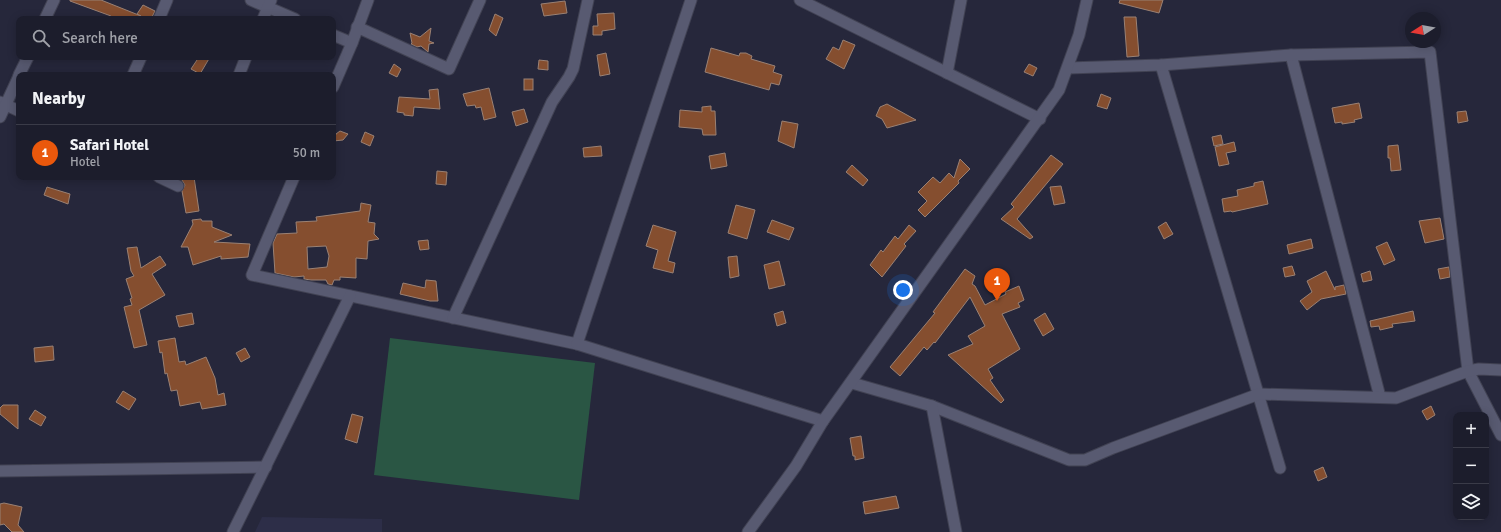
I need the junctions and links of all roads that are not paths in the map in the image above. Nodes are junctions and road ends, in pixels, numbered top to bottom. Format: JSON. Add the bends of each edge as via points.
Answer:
{"nodes":[{"id":1,"x":54,"y":0,"type":"edge"},
{"id":2,"x":167,"y":0,"type":"edge"},
{"id":3,"x":251,"y":0,"type":"edge"},
{"id":4,"x":368,"y":0,"type":"edge"},
{"id":5,"x":480,"y":0,"type":"edge"},
{"id":6,"x":588,"y":0,"type":"edge"},
{"id":7,"x":691,"y":0,"type":"edge"},
{"id":8,"x":800,"y":0,"type":"edge"},
{"id":9,"x":961,"y":0,"type":"edge"},
{"id":10,"x":1087,"y":0,"type":"edge"},
{"id":11,"x":269,"y":4,"type":"edge"},
{"id":12,"x":46,"y":16,"type":"edge"},
{"id":13,"x":160,"y":16,"type":"edge"},
{"id":14,"x":264,"y":16,"type":"edge"},
{"id":15,"x":289,"y":16,"type":"edge"},
{"id":16,"x":357,"y":27,"type":"junction"},
{"id":17,"x":336,"y":36,"type":"edge"},
{"id":18,"x":352,"y":43,"type":"junction"},
{"id":19,"x":1291,"y":55,"type":"junction"},
{"id":20,"x":26,"y":60,"type":"edge"},
{"id":21,"x":140,"y":60,"type":"edge"},
{"id":22,"x":245,"y":60,"type":"edge"},
{"id":23,"x":1161,"y":65,"type":"junction"},
{"id":24,"x":1068,"y":68,"type":"junction"},
{"id":25,"x":20,"y":72,"type":"edge"},
{"id":26,"x":134,"y":72,"type":"edge"},
{"id":27,"x":240,"y":72,"type":"edge"},
{"id":28,"x":947,"y":73,"type":"junction"},
{"id":29,"x":16,"y":80,"type":"edge"},
{"id":30,"x":336,"y":80,"type":"edge"},
{"id":31,"x":3,"y":104,"type":"edge"},
{"id":32,"x":16,"y":110,"type":"edge"},
{"id":33,"x":0,"y":118,"type":"edge"},
{"id":34,"x":1040,"y":119,"type":"junction"},
{"id":35,"x":165,"y":180,"type":"edge"},
{"id":36,"x":293,"y":180,"type":"edge"},
{"id":37,"x":178,"y":186,"type":"dead end"},
{"id":38,"x":350,"y":296,"type":"junction"},
{"id":39,"x":453,"y":318,"type":"junction"},
{"id":40,"x":577,"y":344,"type":"junction"},
{"id":41,"x":1501,"y":370,"type":"edge"},
{"id":42,"x":1468,"y":371,"type":"junction"},
{"id":43,"x":852,"y":383,"type":"junction"},
{"id":44,"x":1259,"y":394,"type":"junction"},
{"id":45,"x":1380,"y":397,"type":"junction"},
{"id":46,"x":932,"y":406,"type":"junction"},
{"id":47,"x":823,"y":421,"type":"junction"},
{"id":48,"x":1501,"y":435,"type":"edge"},
{"id":49,"x":266,"y":467,"type":"junction"},
{"id":50,"x":1280,"y":468,"type":"dead end"},
{"id":51,"x":0,"y":471,"type":"edge"},
{"id":52,"x":233,"y":532,"type":"edge"},
{"id":53,"x":748,"y":532,"type":"edge"},
{"id":54,"x":956,"y":532,"type":"edge"}],
"edges":[{"from":1,"to":12,"type":"street"},
{"from":2,"to":13,"type":"street"},
{"from":3,"to":11,"type":"street"},
{"from":4,"to":16,"type":"street"},
{"from":5,"to":16,"type":"street","via":[[449,69]]},
{"from":6,"to":39,"type":"street","via":[[573,69],[552,102]]},
{"from":7,"to":40,"type":"street"},
{"from":8,"to":28,"type":"street"},
{"from":9,"to":28,"type":"street"},
{"from":10,"to":24,"type":"street"},
{"from":11,"to":14,"type":"street"},
{"from":11,"to":15,"type":"street"},
{"from":16,"to":18,"type":"street"},
{"from":17,"to":18,"type":"street"},
{"from":18,"to":30,"type":"street"},
{"from":19,"to":23,"type":"street"},
{"from":19,"to":42,"type":"street","via":[[1430,52]]},
{"from":19,"to":45,"type":"street"},
{"from":20,"to":25,"type":"street"},
{"from":21,"to":26,"type":"street"},
{"from":22,"to":27,"type":"street"},
{"from":23,"to":24,"type":"street"},
{"from":23,"to":44,"type":"street"},
{"from":24,"to":34,"type":"street","via":[[1059,90]]},
{"from":28,"to":34,"type":"street"},
{"from":29,"to":31,"type":"street"},
{"from":31,"to":32,"type":"street"},
{"from":31,"to":33,"type":"street"},
{"from":34,"to":43,"type":"street"},
{"from":35,"to":37,"type":"street"},
{"from":36,"to":38,"type":"street","via":[[252,275]]},
{"from":38,"to":39,"type":"street"},
{"from":38,"to":49,"type":"street"},
{"from":39,"to":40,"type":"street"},
{"from":40,"to":47,"type":"street"},
{"from":41,"to":42,"type":"street"},
{"from":42,"to":45,"type":"street","via":[[1396,398]]},
{"from":42,"to":48,"type":"street"},
{"from":43,"to":46,"type":"street"},
{"from":43,"to":47,"type":"street"},
{"from":44,"to":45,"type":"street"},
{"from":44,"to":46,"type":"street","via":[[1085,460],[1068,460]]},
{"from":44,"to":50,"type":"street"},
{"from":46,"to":54,"type":"street"},
{"from":47,"to":53,"type":"street","via":[[796,466]]},
{"from":49,"to":51,"type":"street"},
{"from":49,"to":52,"type":"street"}]}
